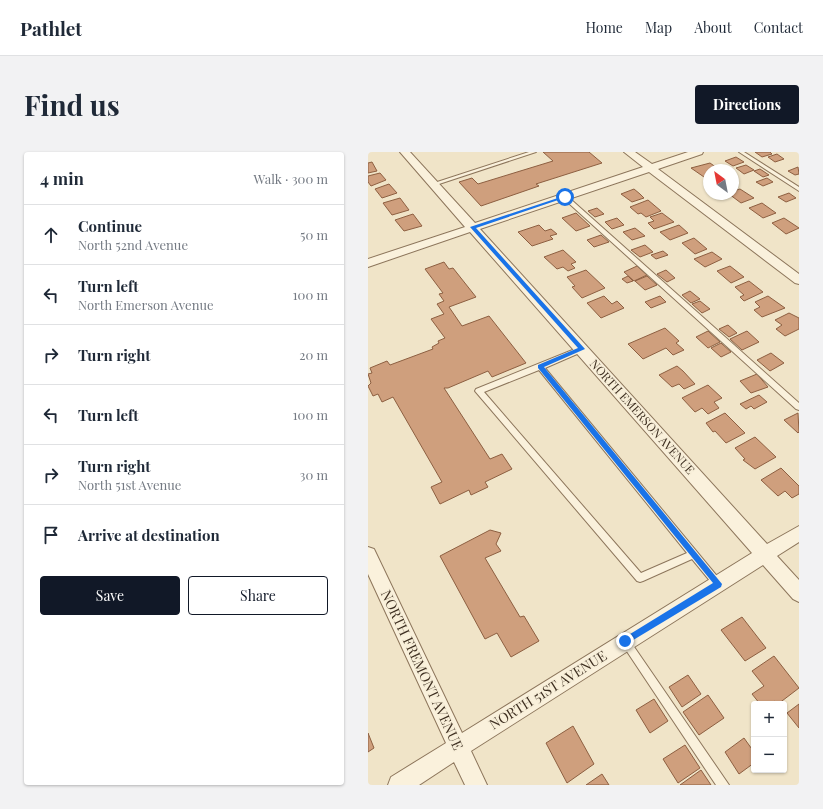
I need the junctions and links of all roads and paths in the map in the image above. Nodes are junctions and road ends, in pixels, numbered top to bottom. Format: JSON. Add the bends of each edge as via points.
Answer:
{"nodes":[{"id":1,"x":405,"y":152,"type":"edge"},
{"id":2,"x":514,"y":152,"type":"edge"},
{"id":3,"x":519,"y":152,"type":"edge"},
{"id":4,"x":534,"y":152,"type":"edge"},
{"id":5,"x":629,"y":152,"type":"edge"},
{"id":6,"x":698,"y":152,"type":"edge"},
{"id":7,"x":741,"y":152,"type":"edge"},
{"id":8,"x":650,"y":168,"type":"junction"},
{"id":9,"x":434,"y":184,"type":"junction"},
{"id":10,"x":799,"y":189,"type":"edge"},
{"id":11,"x":565,"y":197,"type":"junction"},
{"id":12,"x":472,"y":227,"type":"junction"},
{"id":13,"x":368,"y":263,"type":"edge"},
{"id":14,"x":799,"y":280,"type":"edge"},
{"id":15,"x":582,"y":349,"type":"junction"},
{"id":16,"x":540,"y":367,"type":"junction"},
{"id":17,"x":799,"y":407,"type":"edge"},
{"id":18,"x":799,"y":534,"type":"edge"},
{"id":19,"x":693,"y":554,"type":"junction"},
{"id":20,"x":368,"y":555,"type":"edge"},
{"id":21,"x":765,"y":555,"type":"junction"},
{"id":22,"x":718,"y":584,"type":"junction"},
{"id":23,"x":799,"y":593,"type":"edge"},
{"id":24,"x":625,"y":641,"type":"junction"},
{"id":25,"x":458,"y":747,"type":"junction"},
{"id":26,"x":399,"y":785,"type":"edge"},
{"id":27,"x":476,"y":785,"type":"edge"},
{"id":28,"x":723,"y":785,"type":"edge"}],
"edges":[{"from":1,"to":9,"type":"street","name":"NORTH EMERSON AVENUE"},
{"from":2,"to":3,"type":"lane"},
{"from":4,"to":9,"type":"lane"},
{"from":5,"to":8,"type":"street"},
{"from":6,"to":8,"type":"street"},
{"from":7,"to":10,"type":"lane"},
{"from":8,"to":11,"type":"street"},
{"from":8,"to":14,"type":"street"},
{"from":9,"to":12,"type":"street","name":"NORTH EMERSON AVENUE"},
{"from":11,"to":12,"type":"street"},
{"from":11,"to":17,"type":"lane"},
{"from":12,"to":13,"type":"street"},
{"from":12,"to":15,"type":"street","name":"NORTH EMERSON AVENUE"},
{"from":15,"to":16,"type":"lane"},
{"from":15,"to":21,"type":"street","name":"NORTH EMERSON AVENUE"},
{"from":16,"to":19,"type":"lane"},
{"from":16,"to":19,"type":"lane","via":[[479,391],[640,578]]},
{"from":18,"to":21,"type":"street","name":"NORTH 51ST AVENUE"},
{"from":19,"to":22,"type":"lane"},
{"from":20,"to":25,"type":"street","name":"NORTH FREMONT AVENUE"},
{"from":21,"to":22,"type":"street","name":"NORTH 51ST AVENUE"},
{"from":21,"to":23,"type":"street","name":"NORTH EMERSON AVENUE"},
{"from":22,"to":24,"type":"street","name":"NORTH 51ST AVENUE"},
{"from":24,"to":25,"type":"street","name":"NORTH 51ST AVENUE"},
{"from":24,"to":28,"type":"lane"},
{"from":25,"to":26,"type":"street","name":"NORTH 51ST AVENUE"},
{"from":25,"to":27,"type":"street","name":"NORTH FREMONT AVENUE"}]}
